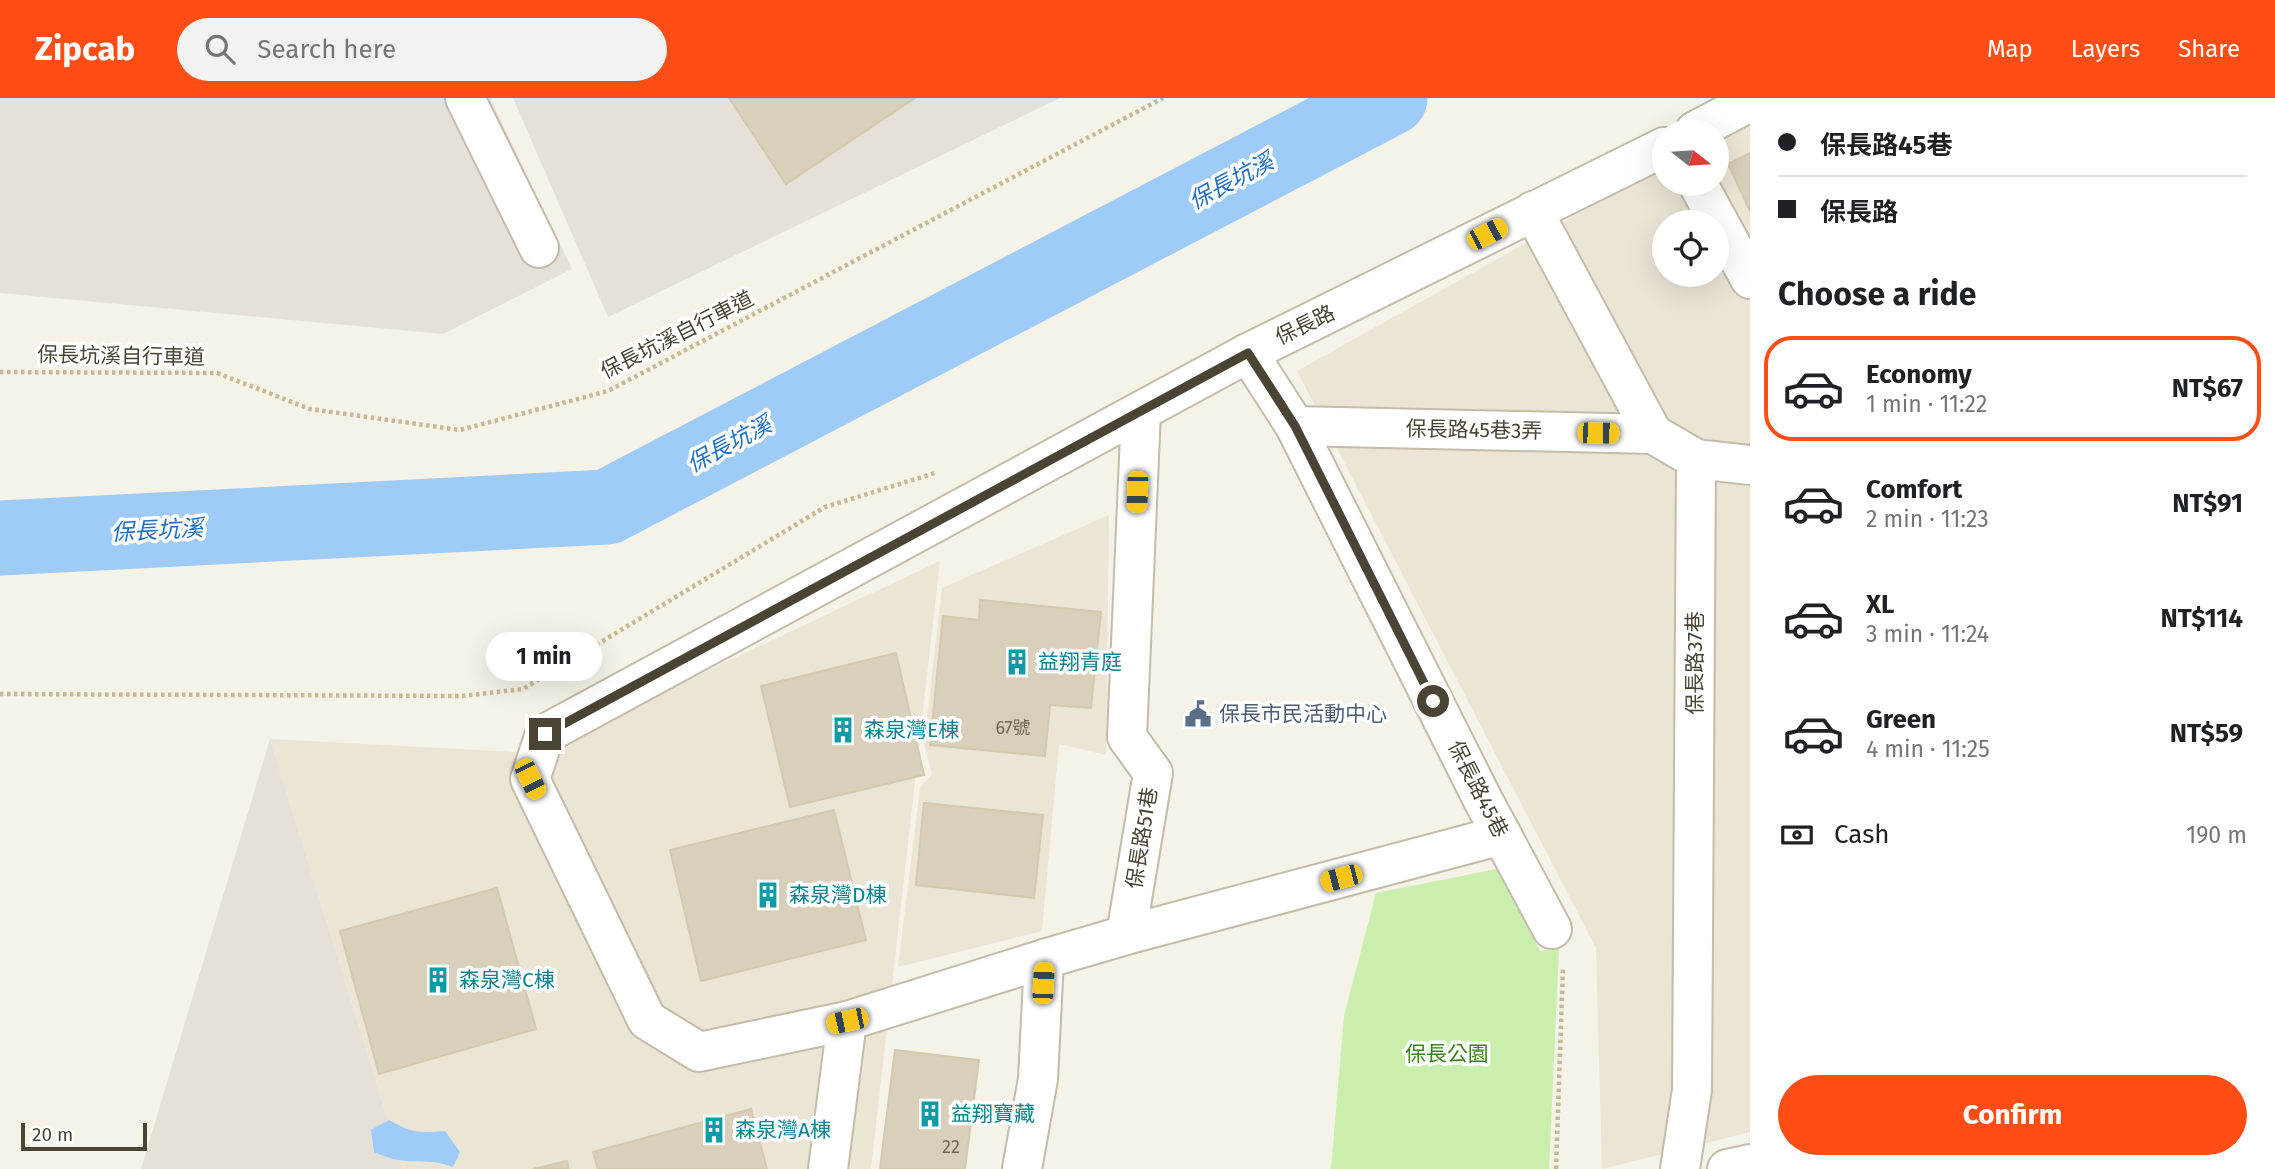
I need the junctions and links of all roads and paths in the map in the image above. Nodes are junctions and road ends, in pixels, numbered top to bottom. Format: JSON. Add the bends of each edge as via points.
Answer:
{"nodes":[{"id":1,"x":465,"y":98,"type":"edge"},
{"id":2,"x":1163,"y":98,"type":"edge"},
{"id":3,"x":1750,"y":102,"type":"edge"},
{"id":4,"x":1718,"y":119,"type":"edge"},
{"id":5,"x":1652,"y":153,"type":"edge"},
{"id":6,"x":1705,"y":196,"type":"edge"},
{"id":7,"x":1534,"y":211,"type":"junction"},
{"id":8,"x":539,"y":248,"type":"dead end"},
{"id":9,"x":1750,"y":279,"type":"edge"},
{"id":10,"x":1248,"y":353,"type":"junction"},
{"id":11,"x":0,"y":372,"type":"edge"},
{"id":12,"x":1140,"y":411,"type":"junction"},
{"id":13,"x":1295,"y":426,"type":"junction"},
{"id":14,"x":1653,"y":434,"type":"junction"},
{"id":15,"x":1696,"y":460,"type":"junction"},
{"id":16,"x":1750,"y":464,"type":"edge"},
{"id":17,"x":943,"y":471,"type":"dead end"},
{"id":18,"x":0,"y":694,"type":"edge"},
{"id":19,"x":1502,"y":835,"type":"junction"},
{"id":20,"x":1552,"y":929,"type":"joint"},
{"id":21,"x":1126,"y":934,"type":"junction"},
{"id":22,"x":1044,"y":959,"type":"junction"},
{"id":23,"x":847,"y":1021,"type":"junction"},
{"id":24,"x":1750,"y":1164,"type":"edge"},
{"id":25,"x":828,"y":1169,"type":"edge"},
{"id":26,"x":1022,"y":1169,"type":"edge"},
{"id":27,"x":1556,"y":1169,"type":"edge"},
{"id":28,"x":1680,"y":1169,"type":"edge"},
{"id":29,"x":1727,"y":1169,"type":"edge"}],
"edges":[{"from":1,"to":8,"type":"lane"},
{"from":2,"to":11,"type":"path","name":"保長坑溪自行車道","via":[[608,391],[460,430],[310,410],[217,373]]},
{"from":3,"to":4,"type":"lane"},
{"from":5,"to":7,"type":"lane","name":"保長路"},
{"from":6,"to":9,"type":"lane"},
{"from":7,"to":10,"type":"lane","name":"保長路"},
{"from":7,"to":14,"type":"lane"},
{"from":10,"to":12,"type":"lane","name":"保長路"},
{"from":10,"to":13,"type":"lane","name":"保長路45巷"},
{"from":12,"to":21,"type":"lane","name":"保長路51巷","via":[[1127,737],[1153,774]]},
{"from":12,"to":23,"type":"lane","name":"保長路","via":[[545,734],[530,779],[647,1020],[699,1052]]},
{"from":13,"to":14,"type":"lane","name":"保長路45巷3弄"},
{"from":13,"to":19,"type":"lane","name":"保長路45巷"},
{"from":14,"to":15,"type":"lane"},
{"from":15,"to":16,"type":"lane"},
{"from":15,"to":28,"type":"lane","name":"保長路37巷","via":[[1692,1090]]},
{"from":17,"to":18,"type":"path","via":[[825,507],[523,689],[462,696]]},
{"from":19,"to":20,"type":"lane","name":"保長路45巷"},
{"from":19,"to":21,"type":"lane"},
{"from":20,"to":27,"type":"path","via":[[1564,938]]},
{"from":21,"to":22,"type":"lane"},
{"from":22,"to":23,"type":"lane"},
{"from":22,"to":26,"type":"lane","via":[[1038,1079]]},
{"from":23,"to":25,"type":"lane"},
{"from":24,"to":29,"type":"lane"}]}
